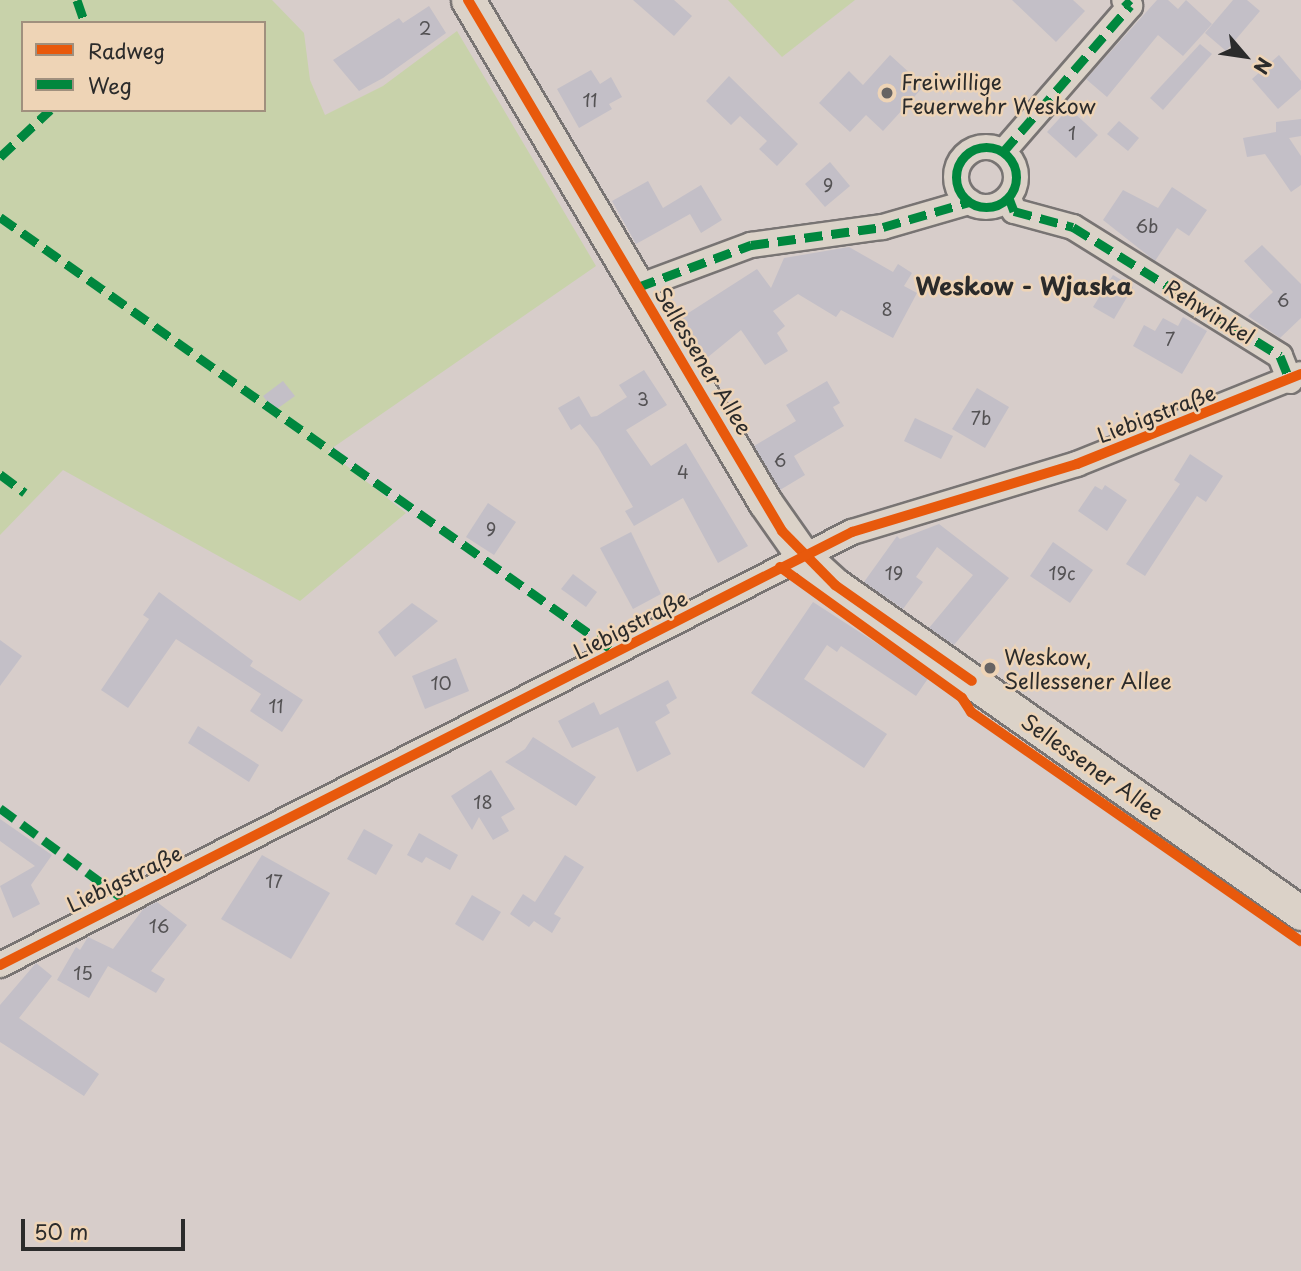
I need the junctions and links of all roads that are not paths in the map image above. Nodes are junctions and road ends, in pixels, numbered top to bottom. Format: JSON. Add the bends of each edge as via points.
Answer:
{"nodes":[{"id":1,"x":468,"y":0,"type":"edge"},
{"id":2,"x":1130,"y":2,"type":"edge"},
{"id":3,"x":1003,"y":152,"type":"junction"},
{"id":4,"x":1009,"y":198,"type":"junction"},
{"id":5,"x":969,"y":202,"type":"junction"},
{"id":6,"x":638,"y":287,"type":"junction"},
{"id":7,"x":1296,"y":377,"type":"edge"},
{"id":8,"x":803,"y":556,"type":"junction"},
{"id":9,"x":1301,"y":913,"type":"edge"},
{"id":10,"x":0,"y":965,"type":"edge"}],
"edges":[{"from":1,"to":6,"type":"main road","name":"Sellessener Allee"},
{"from":2,"to":3,"type":"street"},
{"from":3,"to":4,"type":"street","via":[[1015,168]]},
{"from":3,"to":5,"type":"street","via":[[983,147],[958,164],[957,185]]},
{"from":4,"to":5,"type":"street","via":[[985,207]]},
{"from":4,"to":7,"type":"street","name":"Rehwinkel","via":[[1014,211],[1073,227],[1270,349]]},
{"from":5,"to":6,"type":"street","name":"Sellessener Allee","via":[[883,227],[751,245]]},
{"from":6,"to":8,"type":"main road","name":"Sellessener Allee","via":[[776,522]]},
{"from":7,"to":8,"type":"street","name":"Liebigstraße","via":[[1077,464],[852,532]]},
{"from":8,"to":9,"type":"main road","name":"Sellessener Allee","via":[[881,617]]},
{"from":8,"to":10,"type":"street","name":"Liebigstraße"}]}
